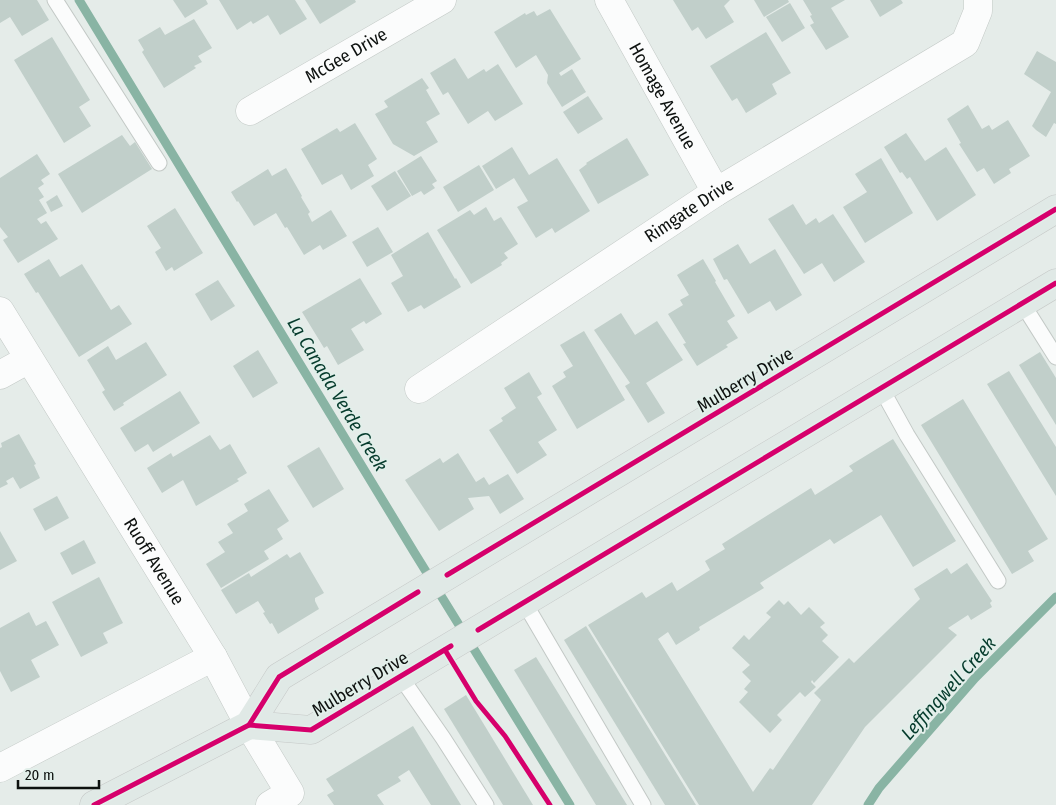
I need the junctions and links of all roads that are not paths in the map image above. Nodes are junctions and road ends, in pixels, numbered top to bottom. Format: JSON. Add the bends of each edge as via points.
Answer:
{"nodes":[{"id":1,"x":55,"y":0,"type":"edge"},
{"id":2,"x":442,"y":0,"type":"edge"},
{"id":3,"x":609,"y":0,"type":"edge"},
{"id":4,"x":978,"y":0,"type":"edge"},
{"id":5,"x":250,"y":111,"type":"dead end"},
{"id":6,"x":159,"y":163,"type":"dead end"},
{"id":7,"x":716,"y":192,"type":"junction"},
{"id":8,"x":1056,"y":209,"type":"edge"},
{"id":9,"x":1056,"y":283,"type":"edge"},
{"id":10,"x":1022,"y":303,"type":"junction"},
{"id":11,"x":0,"y":311,"type":"edge"},
{"id":12,"x":1056,"y":357,"type":"edge"},
{"id":13,"x":29,"y":359,"type":"junction"},
{"id":14,"x":0,"y":375,"type":"edge"},
{"id":15,"x":881,"y":388,"type":"junction"},
{"id":16,"x":418,"y":389,"type":"dead end"},
{"id":17,"x":998,"y":580,"type":"dead end"},
{"id":18,"x":524,"y":602,"type":"junction"},
{"id":19,"x":214,"y":657,"type":"junction"},
{"id":20,"x":400,"y":676,"type":"junction"},
{"id":21,"x":250,"y":724,"type":"junction"},
{"id":22,"x":0,"y":768,"type":"edge"},
{"id":23,"x":94,"y":805,"type":"edge"},
{"id":24,"x":270,"y":805,"type":"edge"},
{"id":25,"x":486,"y":805,"type":"edge"},
{"id":26,"x":643,"y":805,"type":"edge"}],
"edges":[{"from":1,"to":6,"type":"lane"},
{"from":2,"to":5,"type":"street","name":"McGee Drive"},
{"from":3,"to":7,"type":"street","name":"Homage Avenue"},
{"from":4,"to":7,"type":"street","name":"Rimgate Drive","via":[[978,11],[965,43]]},
{"from":7,"to":16,"type":"street","name":"Rimgate Drive"},
{"from":8,"to":21,"type":"main road","name":"Mulberry Drive","via":[[279,677]]},
{"from":9,"to":10,"type":"main road","name":"Mulberry Drive"},
{"from":10,"to":12,"type":"lane"},
{"from":10,"to":15,"type":"main road","name":"Mulberry Drive"},
{"from":11,"to":13,"type":"street","name":"Ruoff Avenue"},
{"from":13,"to":14,"type":"street"},
{"from":13,"to":19,"type":"street","name":"Ruoff Avenue"},
{"from":15,"to":17,"type":"lane"},
{"from":15,"to":18,"type":"main road","name":"Mulberry Drive"},
{"from":18,"to":20,"type":"main road","name":"Mulberry Drive"},
{"from":18,"to":26,"type":"lane"},
{"from":19,"to":21,"type":"street","name":"Ruoff Avenue"},
{"from":19,"to":22,"type":"street"},
{"from":20,"to":21,"type":"main road","name":"Mulberry Drive","via":[[311,730]]},
{"from":20,"to":25,"type":"lane"},
{"from":21,"to":23,"type":"main road"},
{"from":21,"to":24,"type":"street","name":"Ruoff Avenue","via":[[290,793]]}]}
